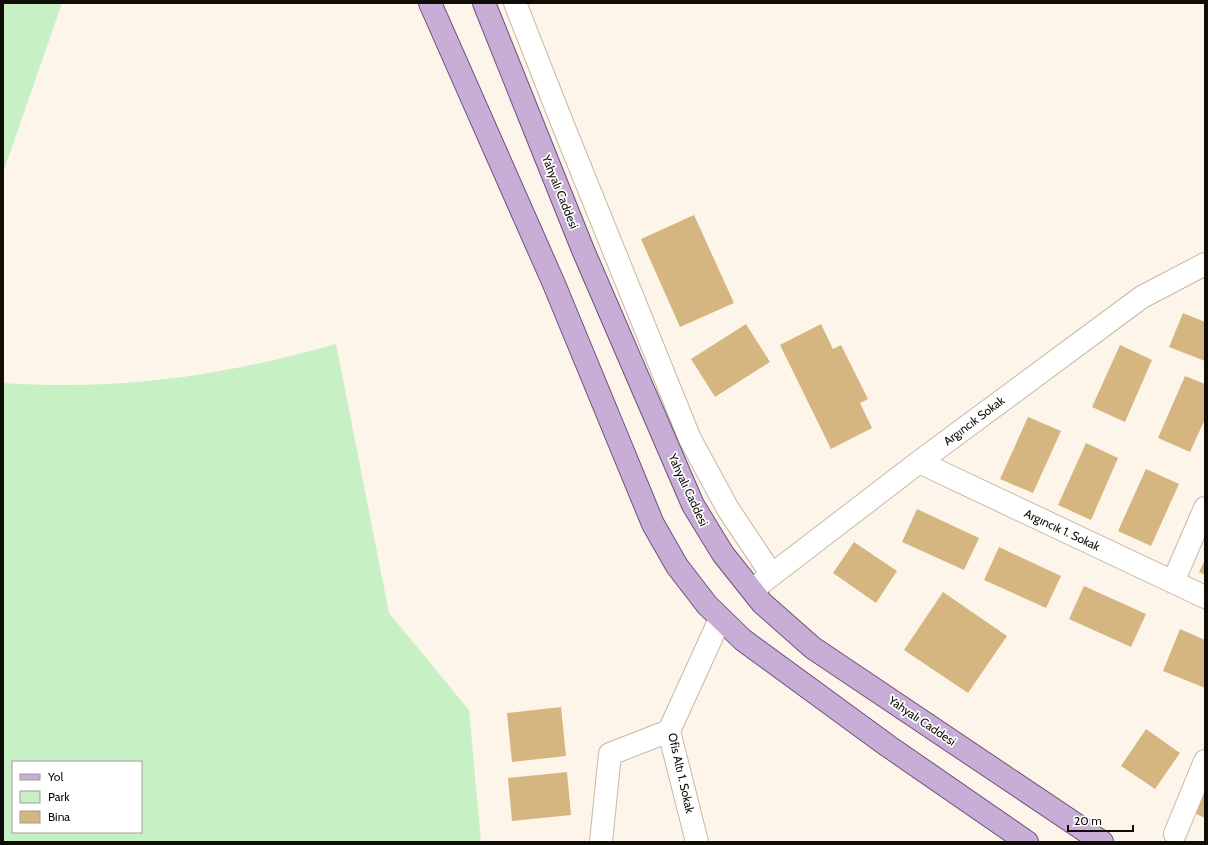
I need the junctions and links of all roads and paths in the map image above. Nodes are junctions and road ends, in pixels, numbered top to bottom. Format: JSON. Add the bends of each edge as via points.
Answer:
{"nodes":[{"id":1,"x":430,"y":3,"type":"edge"},
{"id":2,"x":484,"y":3,"type":"edge"},
{"id":3,"x":515,"y":3,"type":"edge"},
{"id":4,"x":1205,"y":264,"type":"edge"},
{"id":5,"x":919,"y":462,"type":"junction"},
{"id":6,"x":1205,"y":508,"type":"edge"},
{"id":7,"x":772,"y":575,"type":"junction"},
{"id":8,"x":1173,"y":582,"type":"junction"},
{"id":9,"x":752,"y":591,"type":"junction"},
{"id":10,"x":1205,"y":597,"type":"edge"},
{"id":11,"x":720,"y":619,"type":"junction"},
{"id":12,"x":669,"y":730,"type":"junction"},
{"id":13,"x":1205,"y":761,"type":"edge"},
{"id":14,"x":1175,"y":834,"type":"dead end"},
{"id":15,"x":601,"y":842,"type":"edge"},
{"id":16,"x":697,"y":842,"type":"edge"},
{"id":17,"x":1027,"y":842,"type":"edge"},
{"id":18,"x":1102,"y":842,"type":"edge"}],
"edges":[{"from":1,"to":11,"type":"main road","via":[[554,284],[653,524],[691,586]]},
{"from":2,"to":9,"type":"main road","name":"Yahyalı Caddesi","via":[[580,243],[693,505],[722,554]]},
{"from":3,"to":7,"type":"street","via":[[690,439],[728,509]]},
{"from":4,"to":5,"type":"street","name":"Argıncık Sokak","via":[[1142,297]]},
{"from":5,"to":7,"type":"street","name":"Argıncık Sokak"},
{"from":5,"to":8,"type":"street","name":"Argıncık 1. Sokak"},
{"from":6,"to":8,"type":"street"},
{"from":7,"to":9,"type":"street","name":"Argıncık Sokak"},
{"from":8,"to":10,"type":"street","name":"Argıncık 1. Sokak"},
{"from":9,"to":18,"type":"main road","name":"Yahyalı Caddesi","via":[[813,648]]},
{"from":11,"to":12,"type":"street","name":"Ofis Altı 1. Sokak"},
{"from":11,"to":17,"type":"main road","via":[[743,640],[888,746]]},
{"from":12,"to":15,"type":"street","via":[[610,754]]},
{"from":12,"to":16,"type":"street","name":"Ofis Altı 1. Sokak"},
{"from":13,"to":14,"type":"street"}]}
